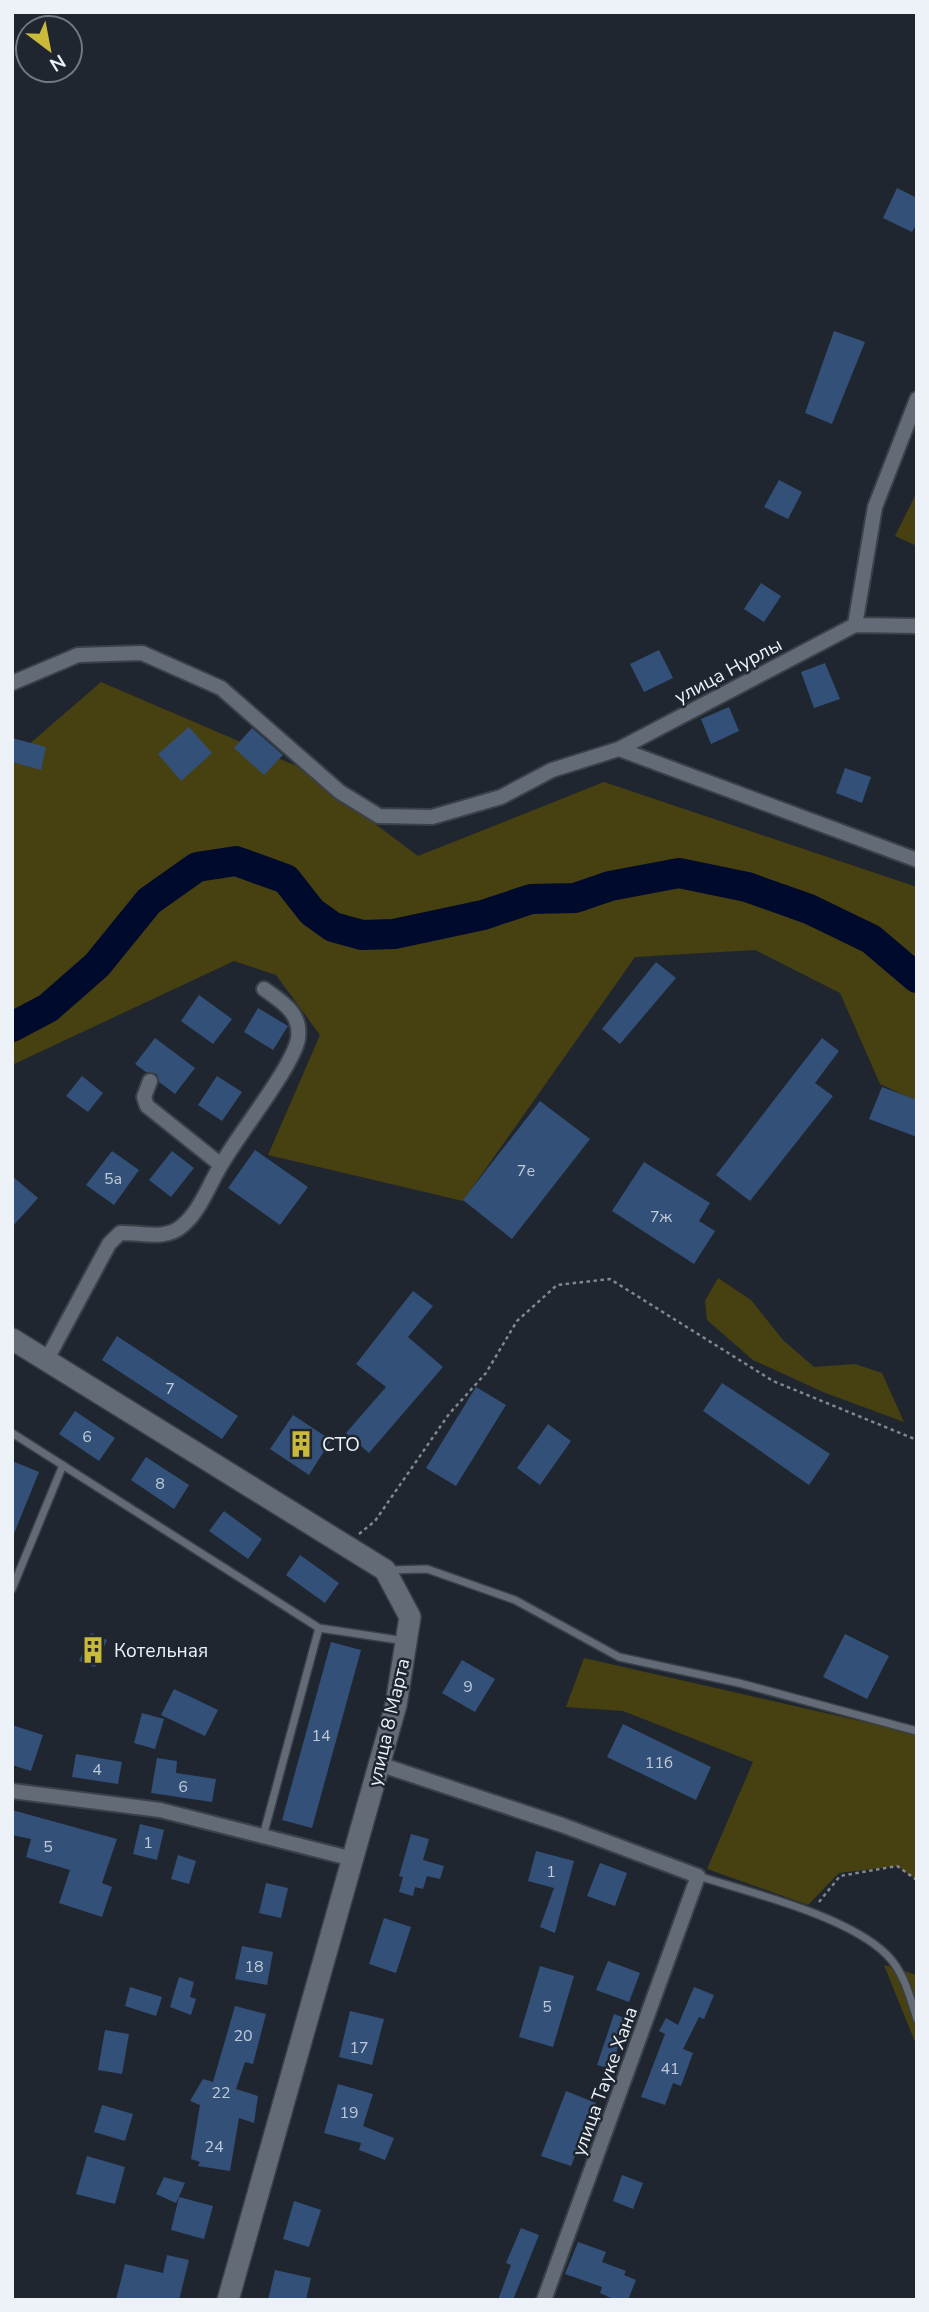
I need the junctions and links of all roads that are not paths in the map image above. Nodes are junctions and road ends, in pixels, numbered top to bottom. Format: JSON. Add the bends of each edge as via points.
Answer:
{"nodes":[{"id":1,"x":917,"y":399,"type":"edge"},
{"id":2,"x":855,"y":625,"type":"junction"},
{"id":3,"x":917,"y":626,"type":"edge"},
{"id":4,"x":12,"y":683,"type":"edge"},
{"id":5,"x":619,"y":749,"type":"junction"},
{"id":6,"x":917,"y":860,"type":"edge"},
{"id":7,"x":264,"y":989,"type":"dead end"},
{"id":8,"x":150,"y":1081,"type":"dead end"},
{"id":9,"x":220,"y":1164,"type":"junction"},
{"id":10,"x":12,"y":1339,"type":"edge"},
{"id":11,"x":46,"y":1361,"type":"junction"},
{"id":12,"x":12,"y":1433,"type":"edge"},
{"id":13,"x":63,"y":1465,"type":"junction"},
{"id":14,"x":385,"y":1570,"type":"junction"},
{"id":15,"x":12,"y":1589,"type":"edge"},
{"id":16,"x":319,"y":1628,"type":"junction"},
{"id":17,"x":406,"y":1642,"type":"junction"},
{"id":18,"x":917,"y":1731,"type":"edge"},
{"id":19,"x":379,"y":1764,"type":"junction"},
{"id":20,"x":12,"y":1791,"type":"edge"},
{"id":21,"x":263,"y":1836,"type":"junction"},
{"id":22,"x":353,"y":1859,"type":"junction"},
{"id":23,"x":698,"y":1875,"type":"junction"},
{"id":24,"x":917,"y":2019,"type":"edge"},
{"id":25,"x":228,"y":2300,"type":"edge"},
{"id":26,"x":544,"y":2300,"type":"edge"}],
"edges":[{"from":1,"to":2,"type":"street","via":[[875,507]]},
{"from":2,"to":3,"type":"street","name":"улица Нурлы"},
{"from":2,"to":5,"type":"street","name":"улица Нурлы"},
{"from":4,"to":5,"type":"street","name":"улица Нурлы","via":[[78,655],[142,653],[221,688],[340,792],[379,816],[432,817],[501,797],[552,770]]},
{"from":5,"to":6,"type":"street"},
{"from":7,"to":9,"type":"street","via":[[290,1008],[298,1039]]},
{"from":8,"to":9,"type":"street","via":[[144,1097],[147,1106]]},
{"from":9,"to":11,"type":"street","via":[[194,1214],[181,1228],[166,1235],[120,1233],[109,1244]]},
{"from":10,"to":11,"type":"street","name":"улица 8 Марта"},
{"from":11,"to":14,"type":"street","name":"улица 8 Марта"},
{"from":12,"to":13,"type":"lane"},
{"from":13,"to":15,"type":"lane"},
{"from":13,"to":16,"type":"lane"},
{"from":14,"to":17,"type":"street","name":"улица 8 Марта","via":[[410,1617]]},
{"from":14,"to":18,"type":"lane","via":[[427,1569],[515,1600],[619,1657],[739,1683]]},
{"from":16,"to":17,"type":"lane"},
{"from":16,"to":21,"type":"lane"},
{"from":17,"to":19,"type":"street","name":"улица 8 Марта","via":[[396,1705]]},
{"from":19,"to":22,"type":"street","name":"улица 8 Марта"},
{"from":19,"to":23,"type":"street"},
{"from":20,"to":21,"type":"street","via":[[160,1810]]},
{"from":21,"to":22,"type":"street"},
{"from":22,"to":25,"type":"street","name":"улица 8 Марта"},
{"from":23,"to":24,"type":"lane","via":[[811,1913],[862,1936],[888,1956],[900,1974]]},
{"from":23,"to":26,"type":"street","name":"улица Тауке Хана"}]}
